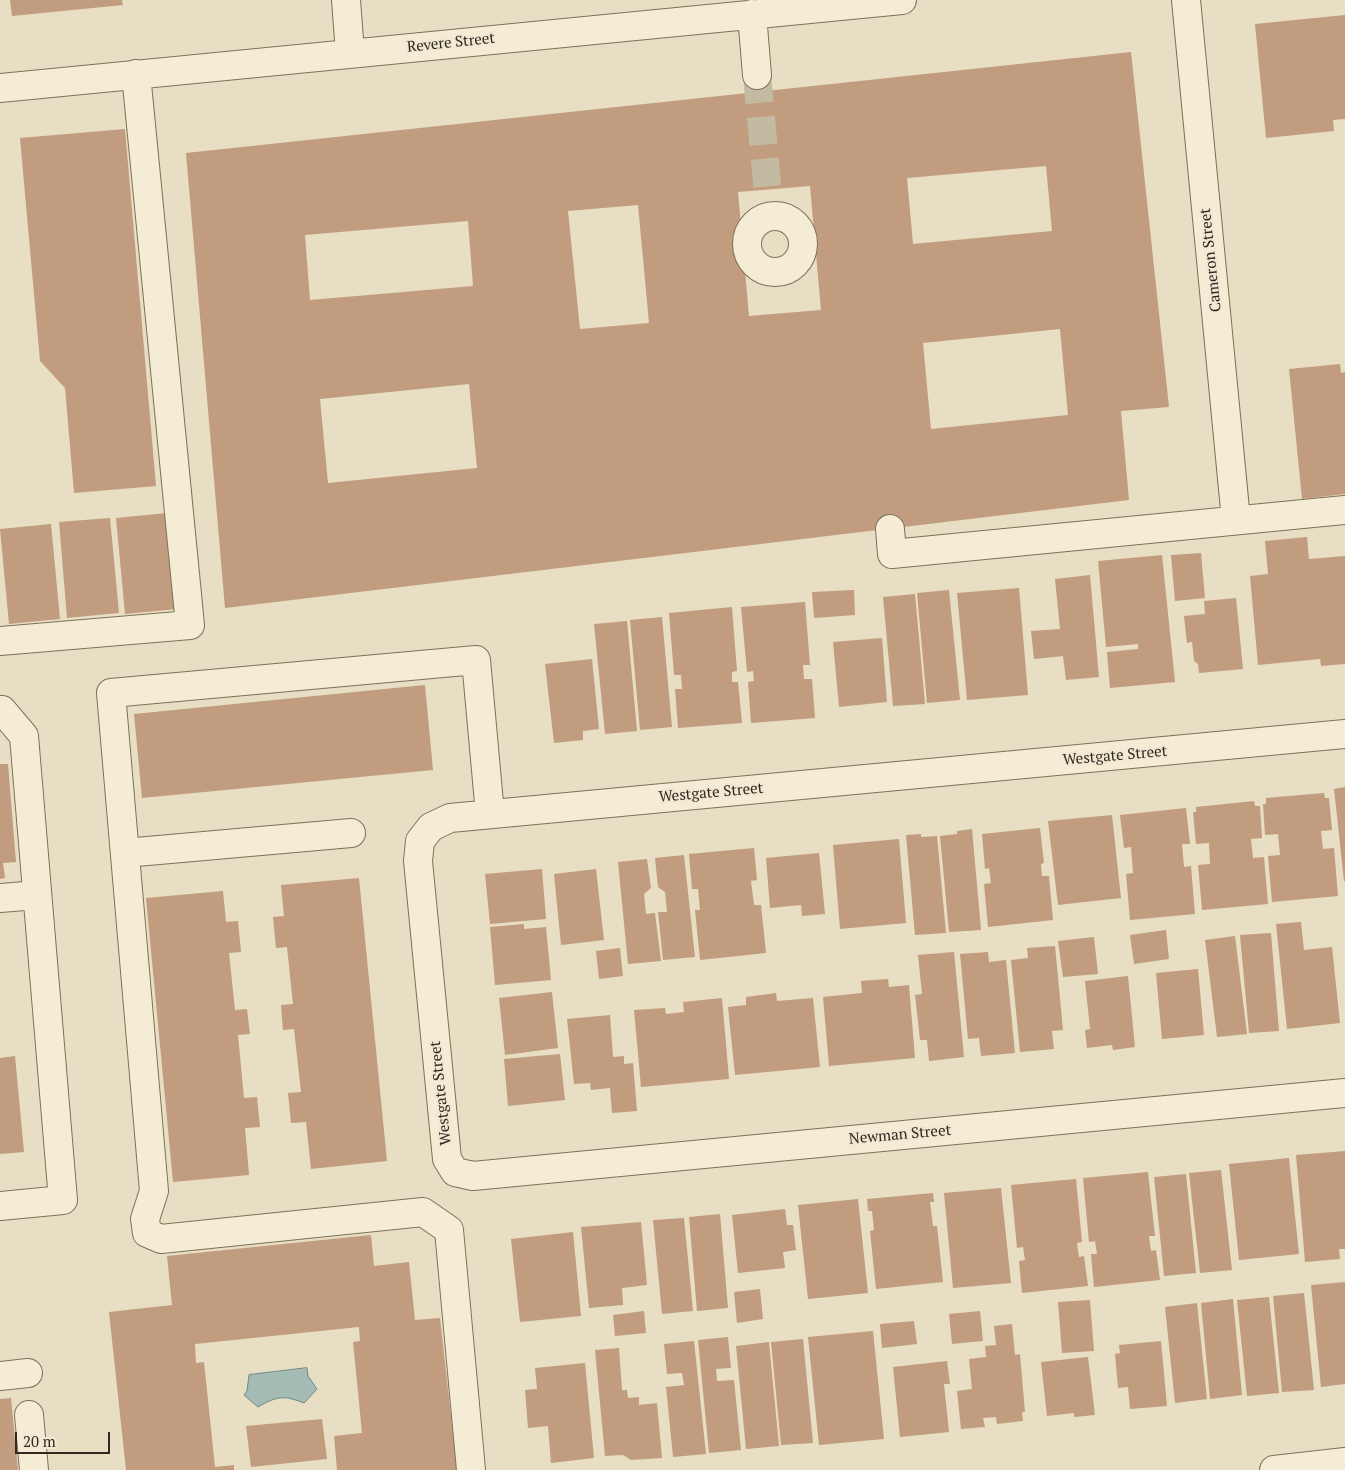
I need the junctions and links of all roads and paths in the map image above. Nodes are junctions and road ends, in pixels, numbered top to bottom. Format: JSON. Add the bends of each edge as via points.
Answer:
{"nodes":[{"id":1,"x":346,"y":0,"type":"edge"},
{"id":2,"x":902,"y":0,"type":"edge"},
{"id":3,"x":1186,"y":0,"type":"edge"},
{"id":4,"x":764,"y":9,"type":"edge"},
{"id":5,"x":350,"y":53,"type":"junction"},
{"id":6,"x":136,"y":74,"type":"junction"},
{"id":7,"x":757,"y":75,"type":"tunnel mouth"},
{"id":8,"x":0,"y":88,"type":"edge"},
{"id":9,"x":1345,"y":510,"type":"edge"},
{"id":10,"x":1236,"y":520,"type":"junction"},
{"id":11,"x":890,"y":529,"type":"dead end"},
{"id":12,"x":0,"y":641,"type":"edge"},
{"id":13,"x":0,"y":710,"type":"edge"},
{"id":14,"x":1345,"y":734,"type":"edge"},
{"id":15,"x":490,"y":814,"type":"junction"},
{"id":16,"x":351,"y":833,"type":"dead end"},
{"id":17,"x":125,"y":854,"type":"junction"},
{"id":18,"x":37,"y":895,"type":"junction"},
{"id":19,"x":0,"y":898,"type":"edge"},
{"id":20,"x":1345,"y":1093,"type":"edge"},
{"id":21,"x":454,"y":1172,"type":"joint"},
{"id":22,"x":0,"y":1206,"type":"edge"},
{"id":23,"x":28,"y":1373,"type":"dead end"},
{"id":24,"x":0,"y":1376,"type":"edge"},
{"id":25,"x":30,"y":1415,"type":"dead end"},
{"id":26,"x":1345,"y":1462,"type":"edge"},
{"id":27,"x":34,"y":1470,"type":"edge"},
{"id":28,"x":471,"y":1470,"type":"edge"},
{"id":29,"x":1274,"y":1470,"type":"edge"}],
"edges":[{"from":1,"to":5,"type":"street"},
{"from":2,"to":4,"type":"street","name":"Revere Street"},
{"from":3,"to":10,"type":"street","name":"Cameron Street"},
{"from":4,"to":5,"type":"street","name":"Revere Street"},
{"from":4,"to":7,"type":"street"},
{"from":5,"to":6,"type":"street","name":"Revere Street"},
{"from":6,"to":8,"type":"street","name":"Revere Street"},
{"from":6,"to":12,"type":"street","via":[[190,625]]},
{"from":9,"to":10,"type":"street"},
{"from":10,"to":11,"type":"street","via":[[892,554]]},
{"from":13,"to":18,"type":"street","via":[[24,736]]},
{"from":14,"to":15,"type":"street","name":"Westgate Street"},
{"from":15,"to":17,"type":"street","via":[[476,660],[111,693]]},
{"from":15,"to":21,"type":"street","name":"Westgate Street","via":[[450,818],[431,827],[420,840],[418,861],[447,1159]]},
{"from":16,"to":17,"type":"street"},
{"from":17,"to":28,"type":"street","via":[[154,1191],[145,1219],[146,1233],[161,1240],[423,1212],[449,1230]]},
{"from":18,"to":19,"type":"street"},
{"from":18,"to":22,"type":"street","via":[[63,1200]]},
{"from":20,"to":21,"type":"street","name":"Newman Street","via":[[473,1176]]},
{"from":23,"to":24,"type":"street"},
{"from":25,"to":27,"type":"street"},
{"from":26,"to":29,"type":"street"}]}
